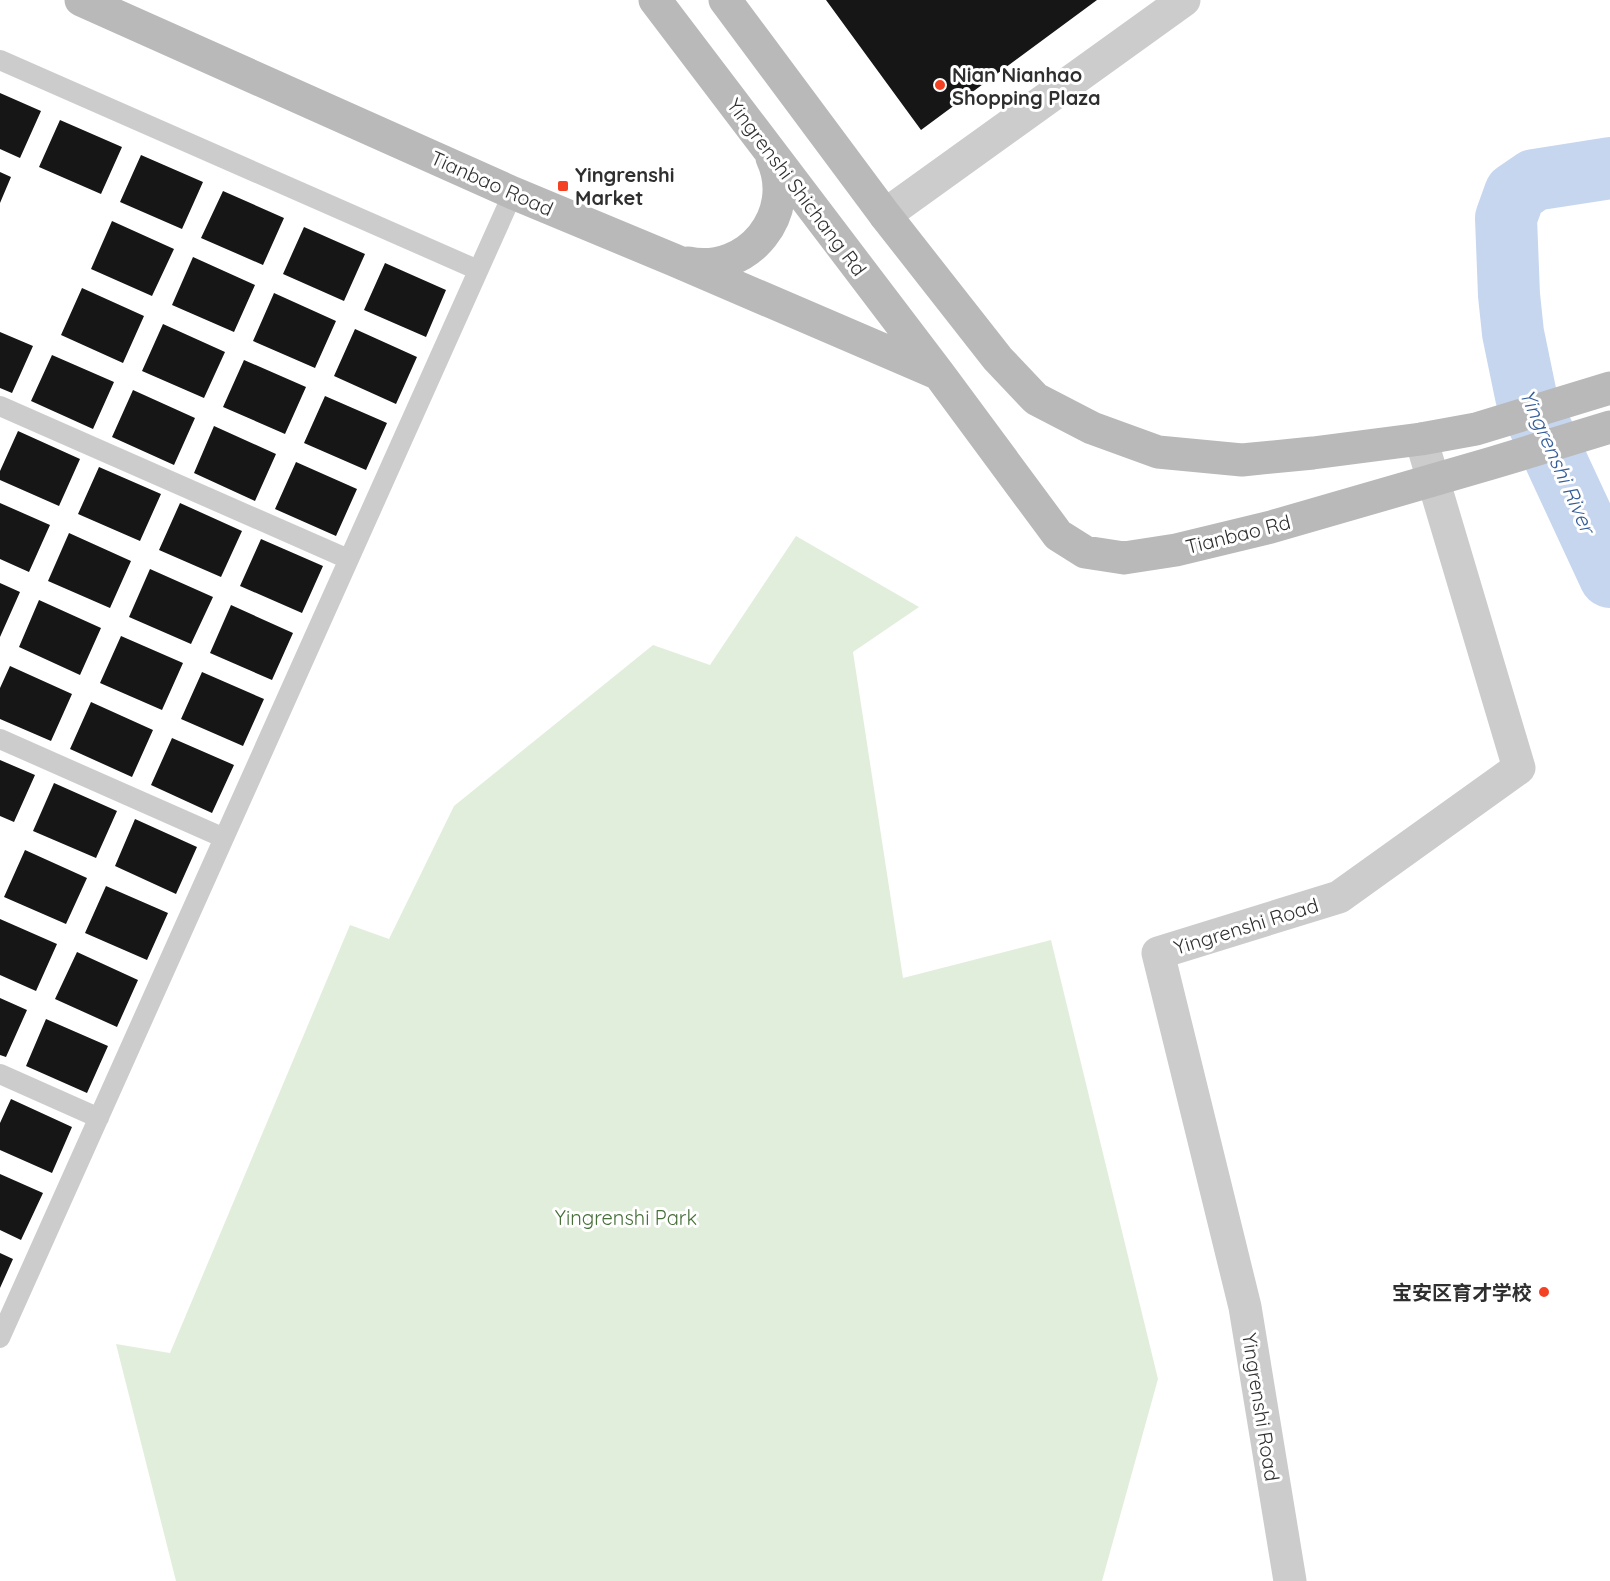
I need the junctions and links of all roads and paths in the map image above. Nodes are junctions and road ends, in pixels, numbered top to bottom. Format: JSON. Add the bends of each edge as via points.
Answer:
{"nodes":[{"id":1,"x":81,"y":0,"type":"edge"},
{"id":2,"x":655,"y":0,"type":"edge"},
{"id":3,"x":725,"y":0,"type":"edge"},
{"id":4,"x":1184,"y":0,"type":"edge"},
{"id":5,"x":0,"y":60,"type":"edge"},
{"id":6,"x":766,"y":146,"type":"junction"},
{"id":7,"x":513,"y":193,"type":"junction"},
{"id":8,"x":885,"y":215,"type":"junction"},
{"id":9,"x":674,"y":260,"type":"junction"},
{"id":10,"x":478,"y":270,"type":"junction"},
{"id":11,"x":939,"y":374,"type":"junction"},
{"id":12,"x":1602,"y":390,"type":"edge"},
{"id":13,"x":0,"y":406,"type":"edge"},
{"id":14,"x":1610,"y":427,"type":"edge"},
{"id":15,"x":1421,"y":439,"type":"junction"},
{"id":16,"x":1433,"y":480,"type":"junction"},
{"id":17,"x":348,"y":559,"type":"junction"},
{"id":18,"x":0,"y":739,"type":"edge"},
{"id":19,"x":224,"y":838,"type":"junction"},
{"id":20,"x":0,"y":1074,"type":"edge"},
{"id":21,"x":99,"y":1118,"type":"junction"},
{"id":22,"x":0,"y":1338,"type":"edge"},
{"id":23,"x":1290,"y":1581,"type":"edge"}],
"edges":[{"from":1,"to":7,"type":"street","name":"Tianbao Road"},
{"from":2,"to":6,"type":"street","name":"Yingrenshi Shichang Rd"},
{"from":3,"to":8,"type":"street"},
{"from":4,"to":8,"type":"street"},
{"from":5,"to":10,"type":"lane"},
{"from":6,"to":9,"type":"street","via":[[777,170],[779,192],[764,236],[743,254],[722,263],[698,265]]},
{"from":6,"to":11,"type":"street","name":"Yingrenshi Shichang Rd"},
{"from":7,"to":9,"type":"street","name":"Tianbao Road"},
{"from":7,"to":10,"type":"lane"},
{"from":8,"to":15,"type":"street","via":[[998,359],[1036,399],[1092,428],[1158,452],[1242,460]]},
{"from":9,"to":11,"type":"street","name":"Tianbao Road"},
{"from":10,"to":17,"type":"lane"},
{"from":11,"to":16,"type":"street","name":"Tianbao Rd","via":[[1058,535],[1085,552],[1124,558],[1176,550]]},
{"from":12,"to":15,"type":"street","via":[[1476,429]]},
{"from":13,"to":17,"type":"lane"},
{"from":14,"to":16,"type":"street","name":"Tianbao Rd"},
{"from":15,"to":16,"type":"street","name":"Yingrenshi Road"},
{"from":16,"to":23,"type":"street","name":"Yingrenshi Road","via":[[1519,768],[1339,897],[1158,953],[1245,1307]]},
{"from":17,"to":19,"type":"lane"},
{"from":18,"to":19,"type":"lane"},
{"from":19,"to":21,"type":"lane"},
{"from":20,"to":21,"type":"lane"},
{"from":21,"to":22,"type":"lane"}]}
